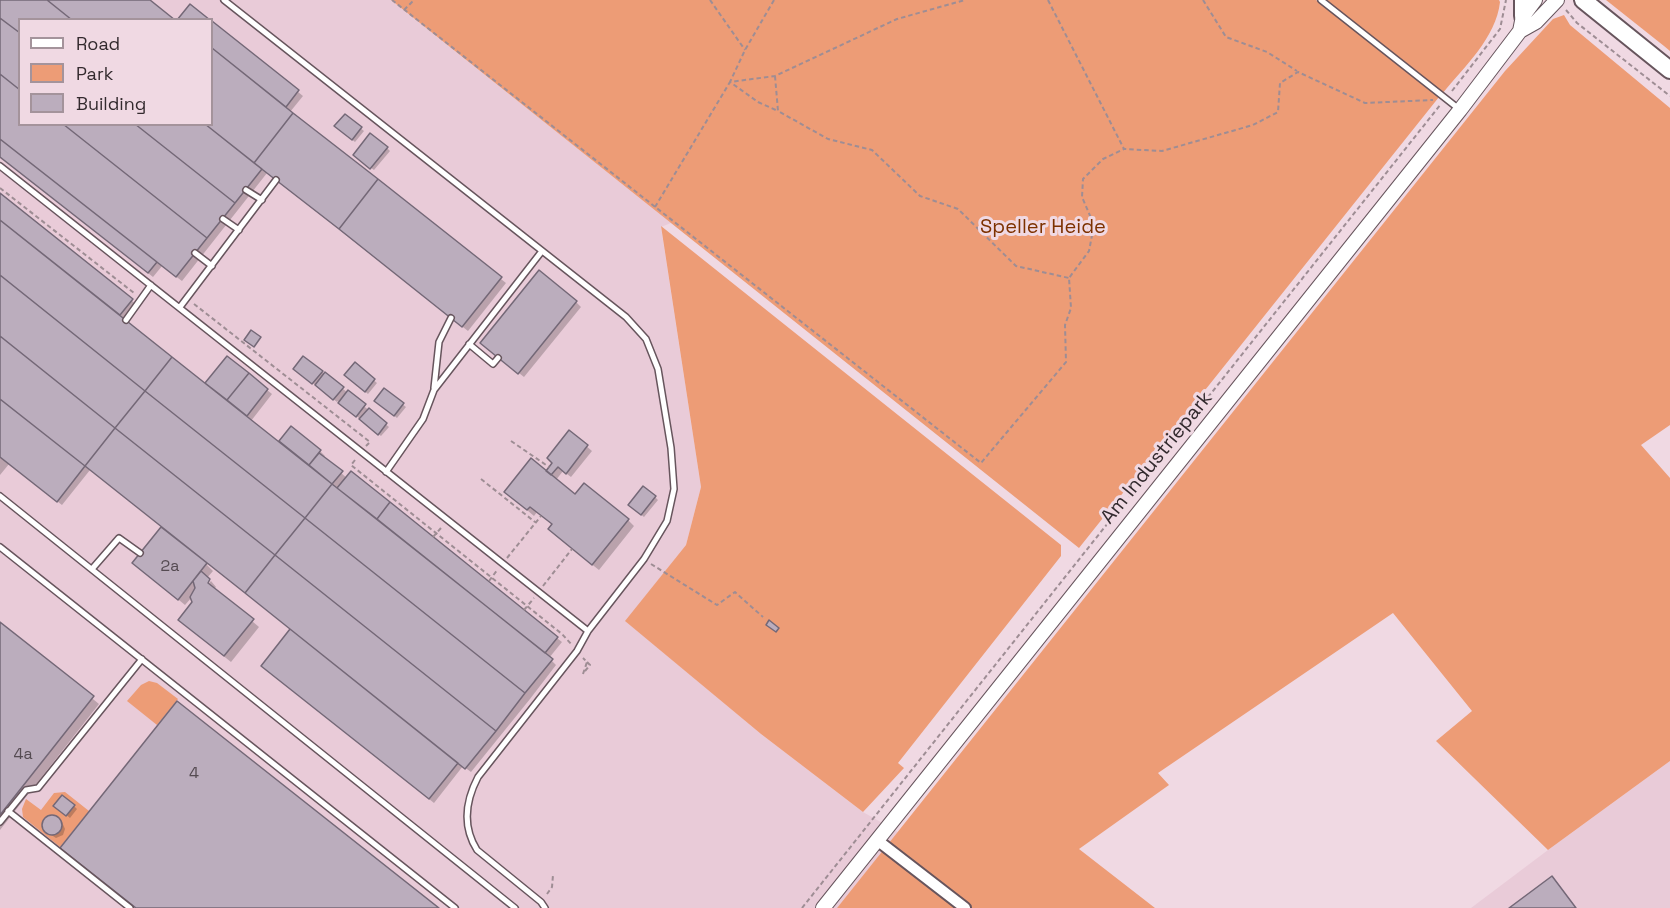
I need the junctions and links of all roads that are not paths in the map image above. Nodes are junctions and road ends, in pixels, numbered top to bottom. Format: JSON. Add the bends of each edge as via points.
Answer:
{"nodes":[{"id":1,"x":224,"y":0,"type":"edge"},
{"id":2,"x":1321,"y":0,"type":"edge"},
{"id":3,"x":1535,"y":0,"type":"edge"},
{"id":4,"x":1557,"y":0,"type":"edge"},
{"id":5,"x":1583,"y":0,"type":"edge"},
{"id":6,"x":1522,"y":15,"type":"edge"},
{"id":7,"x":1670,"y":70,"type":"edge"},
{"id":8,"x":1460,"y":110,"type":"junction"},
{"id":9,"x":0,"y":166,"type":"edge"},
{"id":10,"x":276,"y":180,"type":"dead end"},
{"id":11,"x":246,"y":190,"type":"dead end"},
{"id":12,"x":262,"y":200,"type":"junction"},
{"id":13,"x":223,"y":219,"type":"dead end"},
{"id":14,"x":239,"y":230,"type":"junction"},
{"id":15,"x":542,"y":251,"type":"junction"},
{"id":16,"x":195,"y":253,"type":"dead end"},
{"id":17,"x":212,"y":266,"type":"junction"},
{"id":18,"x":151,"y":285,"type":"junction"},
{"id":19,"x":180,"y":307,"type":"junction"},
{"id":20,"x":451,"y":318,"type":"dead end"},
{"id":21,"x":126,"y":320,"type":"dead end"},
{"id":22,"x":470,"y":344,"type":"junction"},
{"id":23,"x":498,"y":358,"type":"dead end"},
{"id":24,"x":434,"y":390,"type":"junction"},
{"id":25,"x":386,"y":472,"type":"junction"},
{"id":26,"x":0,"y":496,"type":"edge"},
{"id":27,"x":0,"y":547,"type":"edge"},
{"id":28,"x":140,"y":553,"type":"dead end"},
{"id":29,"x":92,"y":569,"type":"junction"},
{"id":30,"x":588,"y":631,"type":"junction"},
{"id":31,"x":142,"y":659,"type":"junction"},
{"id":32,"x":8,"y":811,"type":"junction"},
{"id":33,"x":0,"y":822,"type":"edge"},
{"id":34,"x":877,"y":840,"type":"junction"},
{"id":35,"x":130,"y":908,"type":"edge"},
{"id":36,"x":455,"y":908,"type":"edge"},
{"id":37,"x":515,"y":908,"type":"edge"},
{"id":38,"x":545,"y":908,"type":"edge"},
{"id":39,"x":823,"y":908,"type":"edge"},
{"id":40,"x":965,"y":908,"type":"edge"}],
"edges":[{"from":1,"to":15,"type":"lane"},
{"from":2,"to":8,"type":"lane"},
{"from":3,"to":6,"type":"street","name":"Am Industriepark"},
{"from":4,"to":6,"type":"street","name":"Am Industriepark","via":[[1536,22]]},
{"from":5,"to":7,"type":"main road"},
{"from":6,"to":8,"type":"street","name":"Am Industriepark"},
{"from":8,"to":34,"type":"street","name":"Am Industriepark"},
{"from":9,"to":18,"type":"lane"},
{"from":10,"to":12,"type":"lane"},
{"from":11,"to":12,"type":"lane"},
{"from":12,"to":14,"type":"lane"},
{"from":13,"to":14,"type":"lane"},
{"from":14,"to":17,"type":"lane"},
{"from":15,"to":22,"type":"lane"},
{"from":15,"to":30,"type":"lane","via":[[626,317],[646,339],[658,369],[671,448],[674,489],[667,522],[644,559]]},
{"from":16,"to":17,"type":"lane"},
{"from":17,"to":19,"type":"lane"},
{"from":18,"to":19,"type":"lane"},
{"from":18,"to":21,"type":"lane"},
{"from":19,"to":25,"type":"lane"},
{"from":20,"to":24,"type":"lane","via":[[439,342]]},
{"from":22,"to":23,"type":"lane","via":[[493,364]]},
{"from":22,"to":24,"type":"lane"},
{"from":24,"to":25,"type":"lane","via":[[423,418]]},
{"from":25,"to":30,"type":"lane"},
{"from":26,"to":29,"type":"lane"},
{"from":27,"to":31,"type":"lane"},
{"from":28,"to":29,"type":"lane","via":[[119,538]]},
{"from":29,"to":37,"type":"lane"},
{"from":30,"to":38,"type":"lane","via":[[577,651],[485,766],[469,799],[468,826],[477,850]]},
{"from":31,"to":32,"type":"lane","via":[[38,788],[26,790]]},
{"from":31,"to":36,"type":"lane"},
{"from":32,"to":33,"type":"lane"},
{"from":32,"to":35,"type":"lane"},
{"from":34,"to":39,"type":"street","name":"Am Industriepark"},
{"from":34,"to":40,"type":"street"}]}
